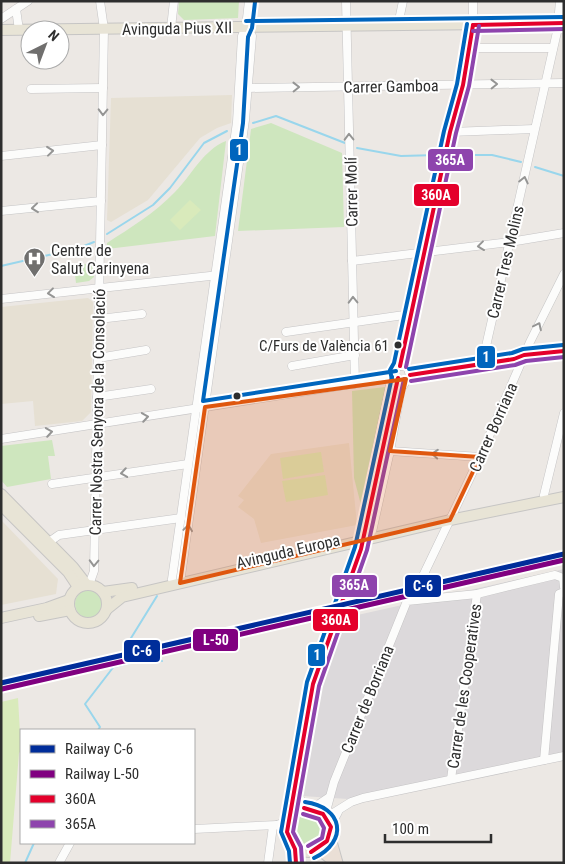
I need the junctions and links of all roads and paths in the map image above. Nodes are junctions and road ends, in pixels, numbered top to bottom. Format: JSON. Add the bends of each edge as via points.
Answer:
{"nodes":[{"id":1,"x":28,"y":1,"type":"edge"},
{"id":2,"x":100,"y":1,"type":"edge"},
{"id":3,"x":174,"y":1,"type":"edge"},
{"id":4,"x":249,"y":1,"type":"edge"},
{"id":5,"x":346,"y":1,"type":"edge"},
{"id":6,"x":403,"y":1,"type":"edge"},
{"id":7,"x":473,"y":1,"type":"edge"},
{"id":8,"x":560,"y":1,"type":"edge"},
{"id":9,"x":16,"y":9,"type":"junction"},
{"id":10,"x":1,"y":19,"type":"edge"},
{"id":11,"x":560,"y":23,"type":"edge"},
{"id":12,"x":398,"y":25,"type":"junction"},
{"id":13,"x":473,"y":25,"type":"junction"},
{"id":14,"x":347,"y":26,"type":"junction"},
{"id":15,"x":246,"y":27,"type":"junction"},
{"id":16,"x":171,"y":28,"type":"junction"},
{"id":17,"x":104,"y":29,"type":"junction"},
{"id":18,"x":1,"y":30,"type":"edge"},
{"id":19,"x":19,"y":30,"type":"junction"},
{"id":20,"x":469,"y":48,"type":"junction"},
{"id":21,"x":553,"y":48,"type":"junction"},
{"id":22,"x":239,"y":74,"type":"junction"},
{"id":23,"x":564,"y":83,"type":"edge"},
{"id":24,"x":546,"y":84,"type":"junction"},
{"id":25,"x":463,"y":85,"type":"junction"},
{"id":26,"x":348,"y":86,"type":"junction"},
{"id":27,"x":103,"y":88,"type":"junction"},
{"id":28,"x":248,"y":88,"type":"junction"},
{"id":29,"x":31,"y":89,"type":"dead end"},
{"id":30,"x":534,"y":129,"type":"junction"},
{"id":31,"x":450,"y":132,"type":"junction"},
{"id":32,"x":102,"y":145,"type":"junction"},
{"id":33,"x":1,"y":156,"type":"edge"},
{"id":34,"x":101,"y":200,"type":"junction"},
{"id":35,"x":1,"y":211,"type":"edge"},
{"id":36,"x":564,"y":233,"type":"edge"},
{"id":37,"x":510,"y":242,"type":"junction"},
{"id":38,"x":425,"y":252,"type":"junction"},
{"id":39,"x":352,"y":261,"type":"junction"},
{"id":40,"x":564,"y":274,"type":"edge"},
{"id":41,"x":219,"y":275,"type":"junction"},
{"id":42,"x":99,"y":287,"type":"junction"},
{"id":43,"x":1,"y":299,"type":"edge"},
{"id":44,"x":142,"y":314,"type":"dead end"},
{"id":45,"x":411,"y":314,"type":"junction"},
{"id":46,"x":98,"y":319,"type":"junction"},
{"id":47,"x":354,"y":322,"type":"junction"},
{"id":48,"x":286,"y":332,"type":"dead end"},
{"id":49,"x":146,"y":350,"type":"dead end"},
{"id":50,"x":564,"y":351,"type":"edge"},
{"id":51,"x":355,"y":355,"type":"junction"},
{"id":52,"x":524,"y":355,"type":"junction"},
{"id":53,"x":98,"y":358,"type":"junction"},
{"id":54,"x":482,"y":364,"type":"junction"},
{"id":55,"x":292,"y":366,"type":"dead end"},
{"id":56,"x":401,"y":375,"type":"junction"},
{"id":57,"x":386,"y":379,"type":"junction"},
{"id":58,"x":355,"y":384,"type":"junction"},
{"id":59,"x":152,"y":389,"type":"dead end"},
{"id":60,"x":395,"y":392,"type":"junction"},
{"id":61,"x":97,"y":397,"type":"junction"},
{"id":62,"x":386,"y":401,"type":"junction"},
{"id":63,"x":196,"y":408,"type":"junction"},
{"id":64,"x":205,"y":408,"type":"junction"},
{"id":65,"x":564,"y":413,"type":"edge"},
{"id":66,"x":96,"y":424,"type":"junction"},
{"id":67,"x":1,"y":439,"type":"edge"},
{"id":68,"x":390,"y":451,"type":"junction"},
{"id":69,"x":480,"y":457,"type":"junction"},
{"id":70,"x":188,"y":464,"type":"junction"},
{"id":71,"x":95,"y":478,"type":"junction"},
{"id":72,"x":52,"y":484,"type":"dead end"},
{"id":73,"x":564,"y":490,"type":"edge"},
{"id":74,"x":1,"y":494,"type":"edge"},
{"id":75,"x":544,"y":495,"type":"junction"},
{"id":76,"x":564,"y":497,"type":"edge"},
{"id":77,"x":1,"y":505,"type":"edge"},
{"id":78,"x":451,"y":517,"type":"junction"},
{"id":79,"x":181,"y":518,"type":"junction"},
{"id":80,"x":368,"y":519,"type":"tunnel mouth"},
{"id":81,"x":94,"y":530,"type":"junction"},
{"id":82,"x":372,"y":532,"type":"junction"},
{"id":83,"x":359,"y":535,"type":"junction"},
{"id":84,"x":49,"y":542,"type":"junction"},
{"id":85,"x":361,"y":549,"type":"tunnel mouth"},
{"id":86,"x":178,"y":579,"type":"junction"},
{"id":87,"x":421,"y":580,"type":"dead end"},
{"id":88,"x":85,"y":585,"type":"junction"},
{"id":89,"x":562,"y":591,"type":"edge"},
{"id":90,"x":103,"y":592,"type":"junction"},
{"id":91,"x":477,"y":594,"type":"junction"},
{"id":92,"x":69,"y":605,"type":"junction"},
{"id":93,"x":107,"y":609,"type":"junction"},
{"id":94,"x":1,"y":618,"type":"edge"},
{"id":95,"x":1,"y":625,"type":"edge"},
{"id":96,"x":564,"y":756,"type":"edge"},
{"id":97,"x":544,"y":760,"type":"junction"},
{"id":98,"x":451,"y":779,"type":"junction"},
{"id":99,"x":296,"y":790,"type":"junction"},
{"id":100,"x":328,"y":798,"type":"junction"},
{"id":101,"x":309,"y":808,"type":"junction"},
{"id":102,"x":328,"y":819,"type":"junction"},
{"id":103,"x":283,"y":823,"type":"junction"},
{"id":104,"x":195,"y":828,"type":"edge"},
{"id":105,"x":330,"y":838,"type":"junction"},
{"id":106,"x":69,"y":844,"type":"edge"},
{"id":107,"x":294,"y":847,"type":"junction"},
{"id":108,"x":315,"y":851,"type":"junction"},
{"id":109,"x":59,"y":863,"type":"edge"},
{"id":110,"x":268,"y":863,"type":"edge"},
{"id":111,"x":296,"y":863,"type":"edge"},
{"id":112,"x":304,"y":863,"type":"edge"},
{"id":113,"x":337,"y":863,"type":"edge"}],
"edges":[{"from":1,"to":9,"type":"street"},
{"from":2,"to":17,"type":"street","name":"Carrer Nostra Senyora de la Consolació"},
{"from":3,"to":16,"type":"street"},
{"from":4,"to":15,"type":"street"},
{"from":5,"to":14,"type":"street","name":"Carrer Molí"},
{"from":6,"to":12,"type":"street"},
{"from":7,"to":13,"type":"street"},
{"from":8,"to":11,"type":"street","name":"Carrer Tres Molins"},
{"from":9,"to":10,"type":"street"},
{"from":9,"to":19,"type":"street"},
{"from":11,"to":13,"type":"main road","name":"Avinguda Pius XII"},
{"from":11,"to":21,"type":"street","name":"Carrer Tres Molins"},
{"from":12,"to":13,"type":"main road","name":"Avinguda Pius XII"},
{"from":12,"to":14,"type":"main road","name":"Avinguda Pius XII"},
{"from":13,"to":20,"type":"street"},
{"from":14,"to":15,"type":"main road","name":"Avinguda Pius XII"},
{"from":14,"to":26,"type":"street","name":"Carrer Molí"},
{"from":15,"to":16,"type":"main road","name":"Avinguda Pius XII"},
{"from":15,"to":22,"type":"street","via":[[242,36]]},
{"from":15,"to":28,"type":"street","via":[[252,36]]},
{"from":16,"to":17,"type":"main road","name":"Avinguda Pius XII"},
{"from":17,"to":19,"type":"main road","name":"Avinguda Pius XII"},
{"from":17,"to":27,"type":"street","name":"Carrer Nostra Senyora de la Consolació"},
{"from":18,"to":19,"type":"main road","name":"Avinguda Pius XII"},
{"from":20,"to":21,"type":"street"},
{"from":20,"to":25,"type":"street"},
{"from":21,"to":24,"type":"street","name":"Carrer Tres Molins"},
{"from":22,"to":28,"type":"street","via":[[242,84]]},
{"from":22,"to":41,"type":"street","via":[[237,122]]},
{"from":23,"to":24,"type":"street","name":"Carrer Gamboa"},
{"from":25,"to":24,"type":"street","name":"Carrer Gamboa","one_way":true},
{"from":24,"to":30,"type":"street","name":"Carrer Tres Molins"},
{"from":25,"to":26,"type":"street","name":"Carrer Gamboa"},
{"from":25,"to":31,"type":"street"},
{"from":28,"to":26,"type":"street","name":"Carrer Gamboa","one_way":true},
{"from":39,"to":26,"type":"street","name":"Carrer Molí","one_way":true},
{"from":27,"to":29,"type":"street"},
{"from":27,"to":32,"type":"street","name":"Carrer Nostra Senyora de la Consolació","one_way":true},
{"from":28,"to":41,"type":"street"},
{"from":30,"to":31,"type":"street"},
{"from":37,"to":30,"type":"street","name":"Carrer Tres Molins","one_way":true},
{"from":31,"to":38,"type":"street"},
{"from":33,"to":32,"type":"street","one_way":true},
{"from":32,"to":34,"type":"street","name":"Carrer Nostra Senyora de la Consolació"},
{"from":34,"to":35,"type":"street","one_way":true},
{"from":34,"to":42,"type":"street","name":"Carrer Nostra Senyora de la Consolació"},
{"from":36,"to":37,"type":"street"},
{"from":37,"to":38,"type":"street","one_way":true},
{"from":37,"to":54,"type":"street","name":"Carrer Tres Molins"},
{"from":38,"to":39,"type":"street"},
{"from":38,"to":45,"type":"street"},
{"from":47,"to":39,"type":"street","name":"Carrer Molí","one_way":true},
{"from":52,"to":40,"type":"street","name":"Carrer Borriana","one_way":true},
{"from":41,"to":42,"type":"street"},
{"from":41,"to":63,"type":"street"},
{"from":41,"to":64,"type":"street"},
{"from":42,"to":43,"type":"street","one_way":true},
{"from":42,"to":46,"type":"street","name":"Carrer Nostra Senyora de la Consolació"},
{"from":44,"to":46,"type":"street"},
{"from":45,"to":47,"type":"street"},
{"from":45,"to":56,"type":"street"},
{"from":46,"to":53,"type":"street","name":"Carrer Nostra Senyora de la Consolació"},
{"from":47,"to":48,"type":"street"},
{"from":47,"to":51,"type":"street","name":"Carrer Molí"},
{"from":49,"to":53,"type":"street"},
{"from":50,"to":52,"type":"street"},
{"from":51,"to":55,"type":"street"},
{"from":51,"to":58,"type":"street","name":"Carrer Molí"},
{"from":52,"to":54,"type":"street","via":[[514,360]]},
{"from":52,"to":69,"type":"street","name":"Carrer Borriana"},
{"from":53,"to":61,"type":"street","name":"Carrer Nostra Senyora de la Consolació"},
{"from":54,"to":56,"type":"street"},
{"from":56,"to":57,"type":"street"},
{"from":56,"to":60,"type":"street"},
{"from":56,"to":68,"type":"street"},
{"from":57,"to":58,"type":"street"},
{"from":57,"to":62,"type":"street","via":[[390,385]]},
{"from":58,"to":64,"type":"street"},
{"from":59,"to":61,"type":"street"},
{"from":60,"to":62,"type":"street"},
{"from":60,"to":80,"type":"street"},
{"from":61,"to":66,"type":"street","name":"Carrer Nostra Senyora de la Consolació"},
{"from":62,"to":83,"type":"street"},
{"from":63,"to":64,"type":"street"},
{"from":66,"to":63,"type":"street","one_way":true},
{"from":63,"to":70,"type":"street"},
{"from":86,"to":64,"type":"street","one_way":true},
{"from":65,"to":75,"type":"street"},
{"from":67,"to":66,"type":"street","one_way":true},
{"from":66,"to":71,"type":"street","name":"Carrer Nostra Senyora de la Consolació"},
{"from":69,"to":68,"type":"street","one_way":true},
{"from":68,"to":82,"type":"street"},
{"from":69,"to":78,"type":"street","name":"Carrer Borriana"},
{"from":70,"to":71,"type":"street","one_way":true},
{"from":70,"to":79,"type":"street"},
{"from":71,"to":72,"type":"street"},
{"from":71,"to":81,"type":"street","name":"Carrer Nostra Senyora de la Consolació"},
{"from":73,"to":75,"type":"main road"},
{"from":74,"to":84,"type":"main road"},
{"from":75,"to":78,"type":"main road"},
{"from":76,"to":78,"type":"main road"},
{"from":77,"to":88,"type":"main road"},
{"from":78,"to":82,"type":"main road","name":"Avinguda Europa"},
{"from":78,"to":86,"type":"main road","name":"Avinguda Europa"},
{"from":78,"to":87,"type":"street","name":"Carrer Borriana"},
{"from":79,"to":81,"type":"street"},
{"from":79,"to":86,"type":"street"},
{"from":81,"to":84,"type":"street","via":[[59,535]]},
{"from":81,"to":88,"type":"street","name":"Carrer Nostra Senyora de la Consolació","one_way":true,"via":[[94,571]]},
{"from":82,"to":83,"type":"main road","name":"Avinguda Europa"},
{"from":83,"to":86,"type":"main road","name":"Avinguda Europa"},
{"from":84,"to":88,"type":"main road","via":[[74,567]]},
{"from":85,"to":99,"type":"street","via":[[313,684]]},
{"from":86,"to":90,"type":"main road","name":"Avinguda Europa"},
{"from":86,"to":93,"type":"main road","name":"Avinguda Europa","via":[[122,597]]},
{"from":88,"to":90,"type":"main road"},
{"from":88,"to":92,"type":"main road"},
{"from":89,"to":91,"type":"street","via":[[563,578],[554,575]]},
{"from":89,"to":97,"type":"street"},
{"from":90,"to":93,"type":"main road"},
{"from":91,"to":98,"type":"street","name":"Carrer de les Cooperatives"},
{"from":91,"to":100,"type":"street","name":"Carrer de Borriana","via":[[407,601]]},
{"from":92,"to":93,"type":"main road","via":[[77,620],[89,624],[100,619]]},
{"from":92,"to":94,"type":"main road"},
{"from":92,"to":95,"type":"main road"},
{"from":96,"to":97,"type":"street"},
{"from":97,"to":98,"type":"street"},
{"from":98,"to":102,"type":"street","via":[[363,798],[351,802]]},
{"from":99,"to":101,"type":"street"},
{"from":99,"to":103,"type":"street"},
{"from":100,"to":101,"type":"street"},
{"from":100,"to":102,"type":"street","name":"Carrer de Borriana"},
{"from":101,"to":102,"type":"main road"},
{"from":101,"to":103,"type":"main road"},
{"from":102,"to":105,"type":"main road"},
{"from":103,"to":104,"type":"street"},
{"from":103,"to":107,"type":"main road"},
{"from":103,"to":110,"type":"street"},
{"from":105,"to":108,"type":"main road"},
{"from":105,"to":113,"type":"highway"},
{"from":106,"to":109,"type":"street"},
{"from":107,"to":108,"type":"main road"},
{"from":107,"to":111,"type":"main road"},
{"from":108,"to":112,"type":"main road"},
{"from":108,"to":113,"type":"highway"}]}
